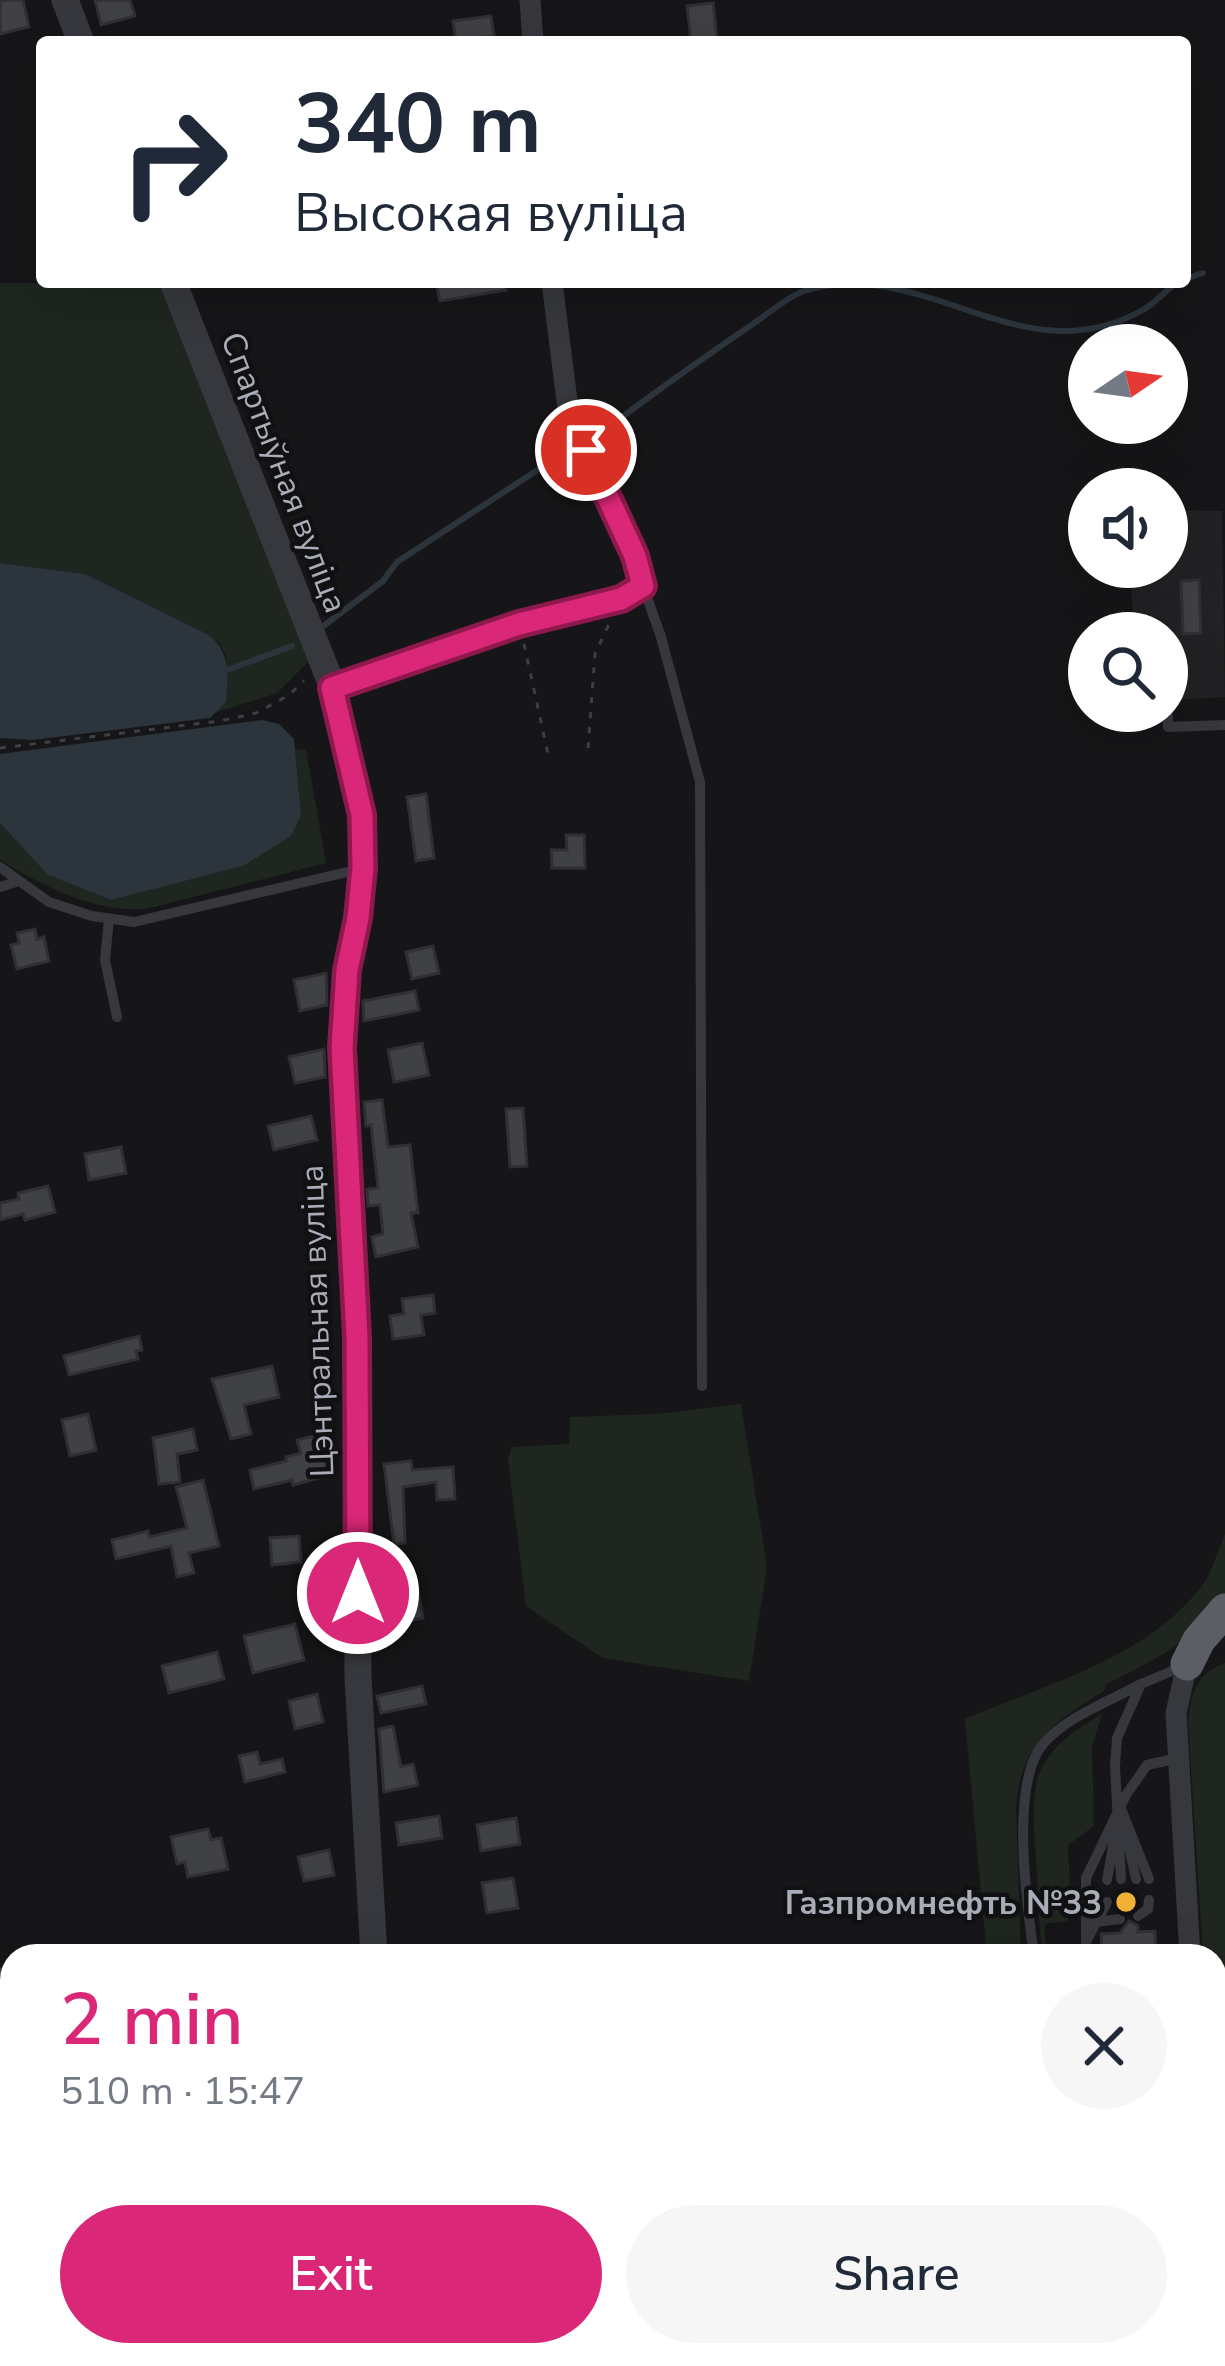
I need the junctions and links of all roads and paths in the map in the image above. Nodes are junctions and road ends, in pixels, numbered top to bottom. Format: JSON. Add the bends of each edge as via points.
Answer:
{"nodes":[{"id":1,"x":64,"y":0,"type":"edge"},
{"id":2,"x":530,"y":0,"type":"edge"},
{"id":3,"x":79,"y":36,"type":"edge"},
{"id":4,"x":533,"y":36,"type":"edge"},
{"id":5,"x":175,"y":288,"type":"edge"},
{"id":6,"x":553,"y":288,"type":"edge"},
{"id":7,"x":643,"y":586,"type":"junction"},
{"id":8,"x":621,"y":599,"type":"junction"},
{"id":9,"x":519,"y":624,"type":"junction"},
{"id":10,"x":328,"y":677,"type":"junction"},
{"id":11,"x":1225,"y":725,"type":"edge"},
{"id":12,"x":1188,"y":726,"type":"edge"},
{"id":13,"x":0,"y":748,"type":"edge"},
{"id":14,"x":588,"y":748,"type":"dead end"},
{"id":15,"x":548,"y":754,"type":"dead end"},
{"id":16,"x":0,"y":867,"type":"edge"},
{"id":17,"x":363,"y":868,"type":"junction"},
{"id":18,"x":19,"y":880,"type":"junction"},
{"id":19,"x":0,"y":887,"type":"edge"},
{"id":20,"x":109,"y":919,"type":"junction"},
{"id":21,"x":117,"y":1017,"type":"dead end"},
{"id":22,"x":703,"y":1386,"type":"dead end"},
{"id":23,"x":1225,"y":1610,"type":"edge"},
{"id":24,"x":1225,"y":1652,"type":"edge"},
{"id":25,"x":1186,"y":1664,"type":"junction"},
{"id":26,"x":1141,"y":1684,"type":"junction"},
{"id":27,"x":1180,"y":1768,"type":"junction"},
{"id":28,"x":1120,"y":1808,"type":"junction"},
{"id":29,"x":1121,"y":1879,"type":"dead end"},
{"id":30,"x":1143,"y":1879,"type":"dead end"},
{"id":31,"x":1107,"y":1880,"type":"dead end"},
{"id":32,"x":1149,"y":1900,"type":"dead end"},
{"id":33,"x":1107,"y":1902,"type":"dead end"},
{"id":34,"x":1138,"y":1916,"type":"dead end"},
{"id":35,"x":1120,"y":1919,"type":"dead end"},
{"id":36,"x":1095,"y":1922,"type":"junction"},
{"id":37,"x":373,"y":1944,"type":"edge"},
{"id":38,"x":1033,"y":1944,"type":"edge"},
{"id":39,"x":1087,"y":1944,"type":"edge"},
{"id":40,"x":1088,"y":1944,"type":"edge"},
{"id":41,"x":1189,"y":1944,"type":"edge"}],
"edges":[{"from":1,"to":3,"type":"street"},
{"from":2,"to":4,"type":"street"},
{"from":5,"to":10,"type":"street","name":"Спартыўная вуліца"},
{"from":6,"to":7,"type":"street","via":[[568,409]]},
{"from":7,"to":8,"type":"street"},
{"from":7,"to":22,"type":"lane","via":[[700,782]]},
{"from":8,"to":9,"type":"street"},
{"from":8,"to":14,"type":"path","via":[[595,654]]},
{"from":9,"to":10,"type":"street"},
{"from":9,"to":15,"type":"path"},
{"from":10,"to":13,"type":"path","via":[[220,722]]},
{"from":10,"to":17,"type":"street","name":"Цэнтральная вуліца","via":[[362,815]]},
{"from":11,"to":12,"type":"lane"},
{"from":16,"to":18,"type":"lane"},
{"from":17,"to":20,"type":"lane","via":[[134,922]]},
{"from":17,"to":37,"type":"street","name":"Цэнтральная вуліца","via":[[342,1048]]},
{"from":18,"to":19,"type":"lane"},
{"from":18,"to":20,"type":"lane","via":[[49,902]]},
{"from":20,"to":21,"type":"lane","via":[[105,960]]},
{"from":23,"to":25,"type":"highway"},
{"from":24,"to":25,"type":"highway"},
{"from":25,"to":26,"type":"lane"},
{"from":25,"to":27,"type":"street","via":[[1177,1713]]},
{"from":26,"to":28,"type":"lane","via":[[1118,1738]]},
{"from":26,"to":38,"type":"lane","via":[[1063,1726],[1032,1760],[1022,1806]]},
{"from":27,"to":28,"type":"lane","via":[[1169,1760],[1148,1765]]},
{"from":27,"to":41,"type":"street"},
{"from":28,"to":29,"type":"lane"},
{"from":28,"to":30,"type":"lane"},
{"from":28,"to":31,"type":"lane"},
{"from":28,"to":39,"type":"lane","via":[[1086,1878]]},
{"from":32,"to":34,"type":"lane"},
{"from":33,"to":36,"type":"lane"},
{"from":35,"to":36,"type":"lane"},
{"from":36,"to":40,"type":"lane"}]}
